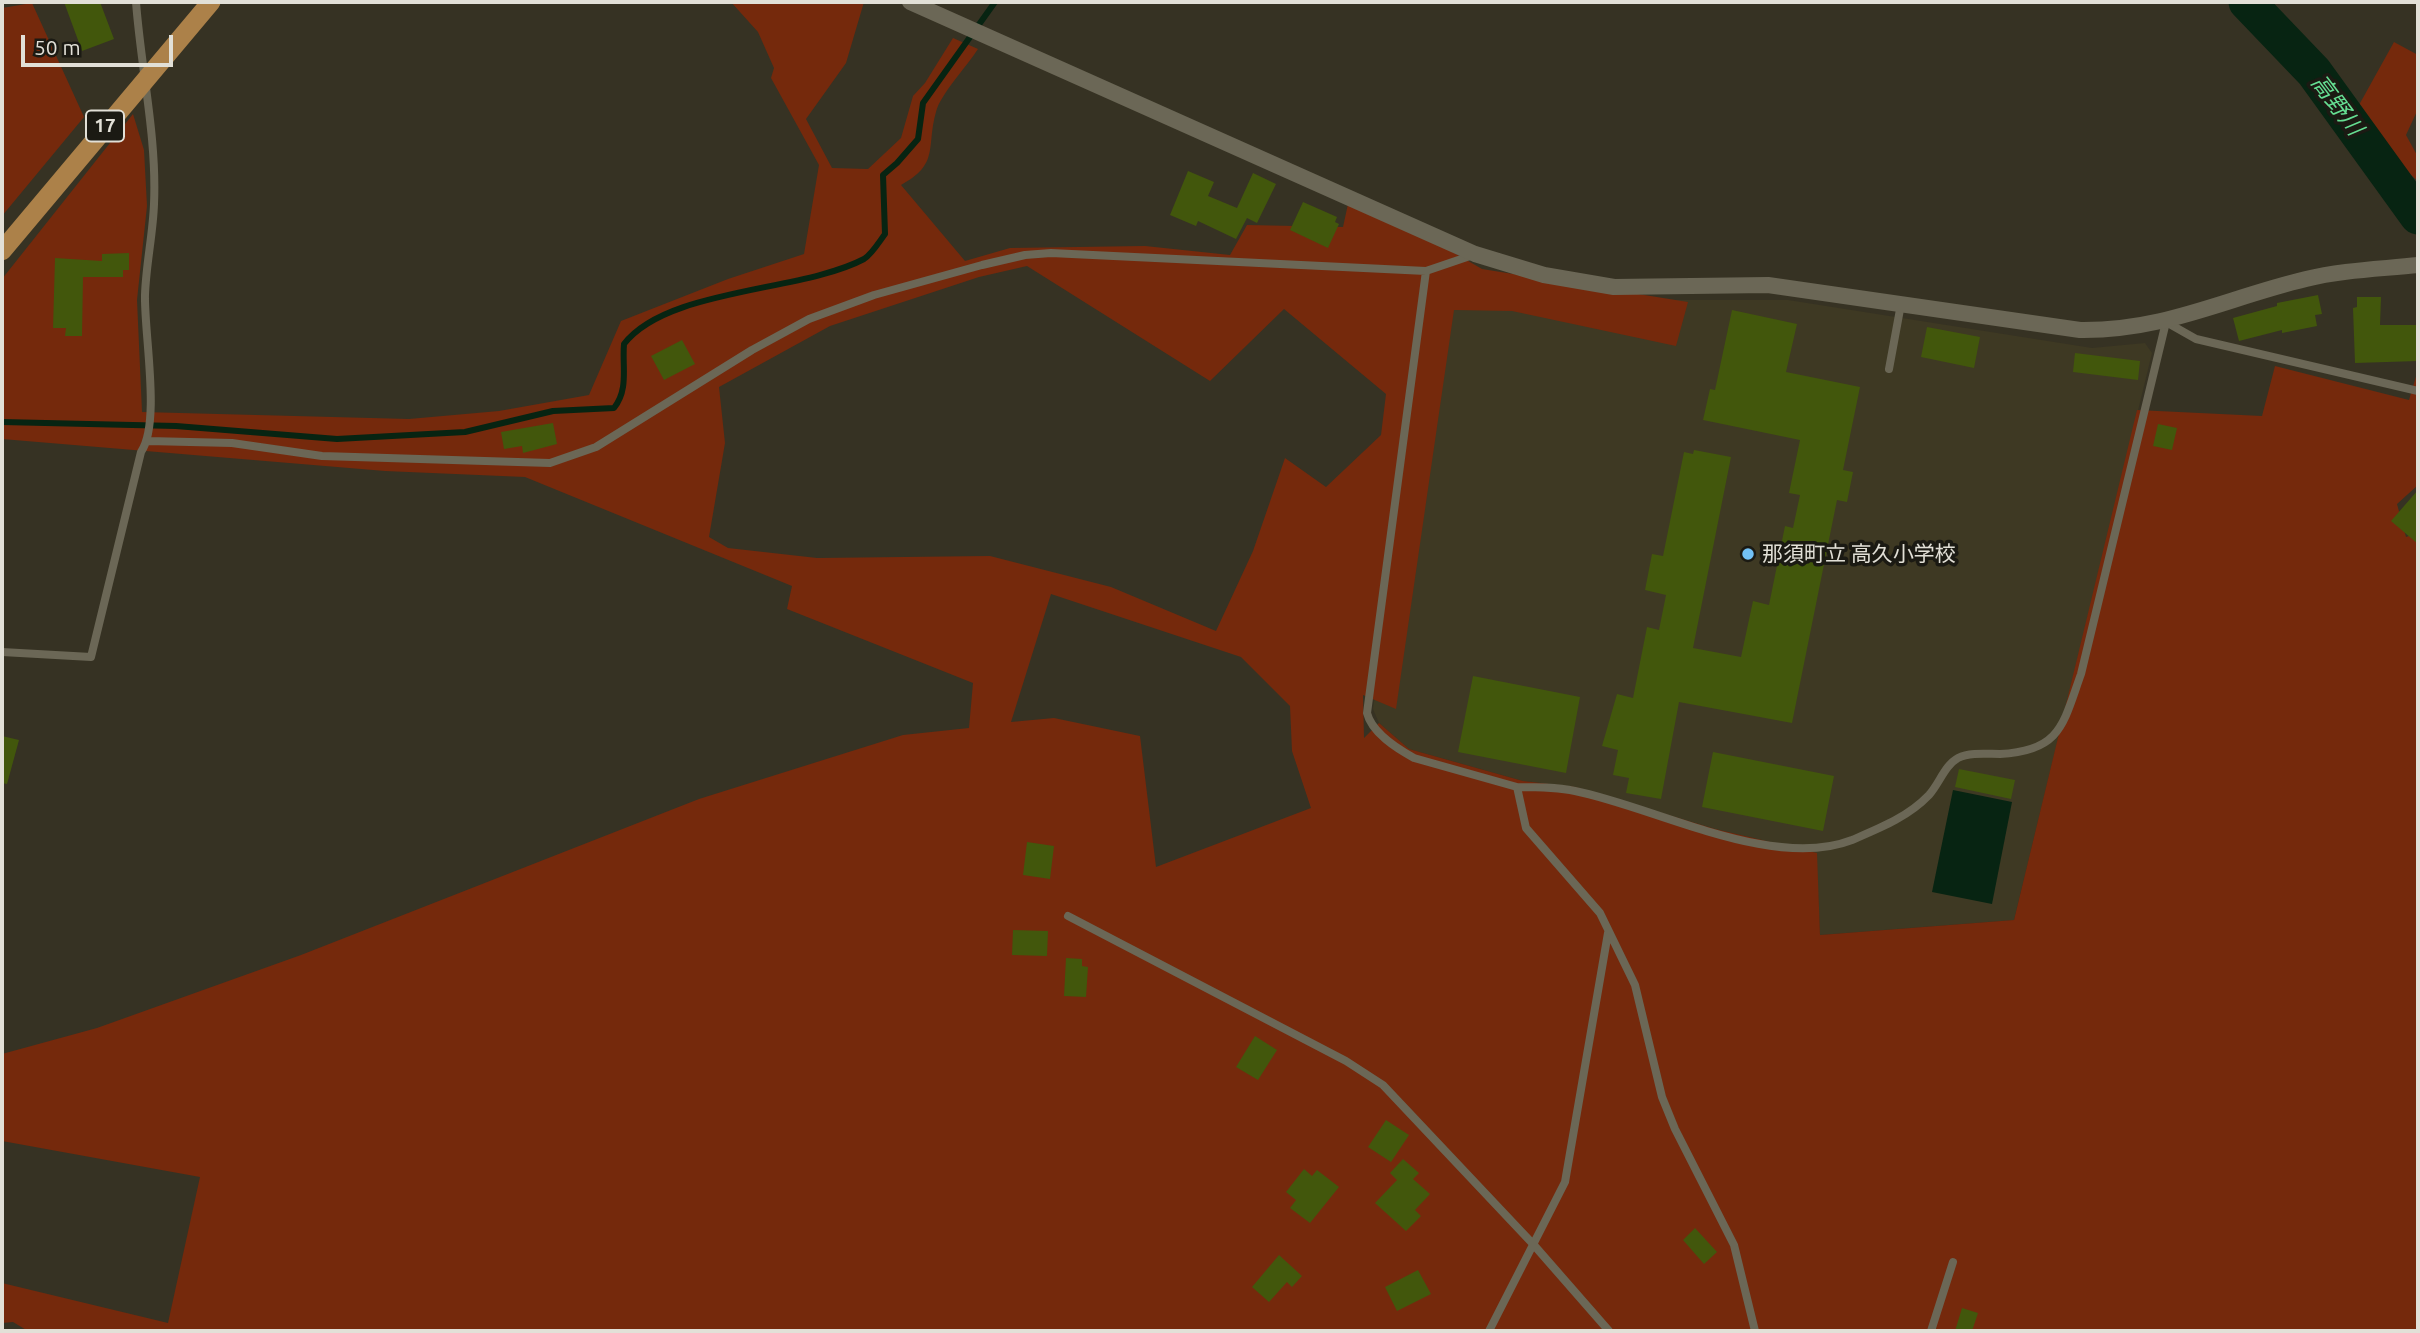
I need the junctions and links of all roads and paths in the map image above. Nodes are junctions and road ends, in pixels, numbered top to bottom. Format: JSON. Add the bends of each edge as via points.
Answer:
{"nodes":[{"id":1,"x":136,"y":2,"type":"edge"},
{"id":2,"x":211,"y":2,"type":"edge"},
{"id":3,"x":911,"y":2,"type":"edge"},
{"id":4,"x":143,"y":80,"type":"junction"},
{"id":5,"x":2,"y":251,"type":"edge"},
{"id":6,"x":1475,"y":254,"type":"junction"},
{"id":7,"x":2417,"y":265,"type":"edge"},
{"id":8,"x":1426,"y":271,"type":"junction"},
{"id":9,"x":1901,"y":304,"type":"junction"},
{"id":10,"x":2166,"y":322,"type":"junction"},
{"id":11,"x":1889,"y":369,"type":"dead end"},
{"id":12,"x":2418,"y":391,"type":"edge"},
{"id":13,"x":149,"y":438,"type":"junction"},
{"id":14,"x":2,"y":652,"type":"edge"},
{"id":15,"x":1517,"y":788,"type":"junction"},
{"id":16,"x":1068,"y":916,"type":"dead end"},
{"id":17,"x":1608,"y":933,"type":"junction"},
{"id":18,"x":1533,"y":1244,"type":"junction"},
{"id":19,"x":1953,"y":1262,"type":"dead end"},
{"id":20,"x":1489,"y":1331,"type":"edge"},
{"id":21,"x":1609,"y":1331,"type":"edge"},
{"id":22,"x":1755,"y":1331,"type":"edge"},
{"id":23,"x":1931,"y":1331,"type":"edge"}],
"edges":[{"from":1,"to":4,"type":"lane"},
{"from":2,"to":4,"type":"main road","number":"17"},
{"from":3,"to":6,"type":"street"},
{"from":4,"to":5,"type":"main road","number":"17"},
{"from":4,"to":13,"type":"lane","via":[[154,204],[145,295]]},
{"from":6,"to":8,"type":"lane"},
{"from":6,"to":9,"type":"street","via":[[1544,275],[1614,287],[1768,285]]},
{"from":7,"to":10,"type":"street","via":[[2306,278]]},
{"from":8,"to":13,"type":"lane","via":[[1025,255],[874,295],[810,320],[752,350],[596,447],[550,463],[322,456],[232,443]]},
{"from":8,"to":15,"type":"lane","via":[[1367,713],[1370,724],[1414,758]]},
{"from":9,"to":10,"type":"street","via":[[2080,330],[2120,330]]},
{"from":9,"to":11,"type":"lane"},
{"from":10,"to":12,"type":"lane","via":[[2196,339]]},
{"from":10,"to":15,"type":"lane","via":[[2081,674],[2061,729],[2051,740],[2021,753],[1964,755],[1954,760],[1930,794],[1903,818],[1829,846],[1791,849],[1576,791]]},
{"from":13,"to":14,"type":"lane","via":[[141,452],[91,657]]},
{"from":15,"to":17,"type":"lane","via":[[1526,828],[1600,913]]},
{"from":16,"to":18,"type":"lane","via":[[1369,1075]]},
{"from":17,"to":18,"type":"lane","via":[[1565,1182]]},
{"from":17,"to":22,"type":"lane","via":[[1635,985],[1662,1097],[1734,1245]]},
{"from":18,"to":20,"type":"lane"},
{"from":18,"to":21,"type":"lane"},
{"from":19,"to":23,"type":"lane"}]}
